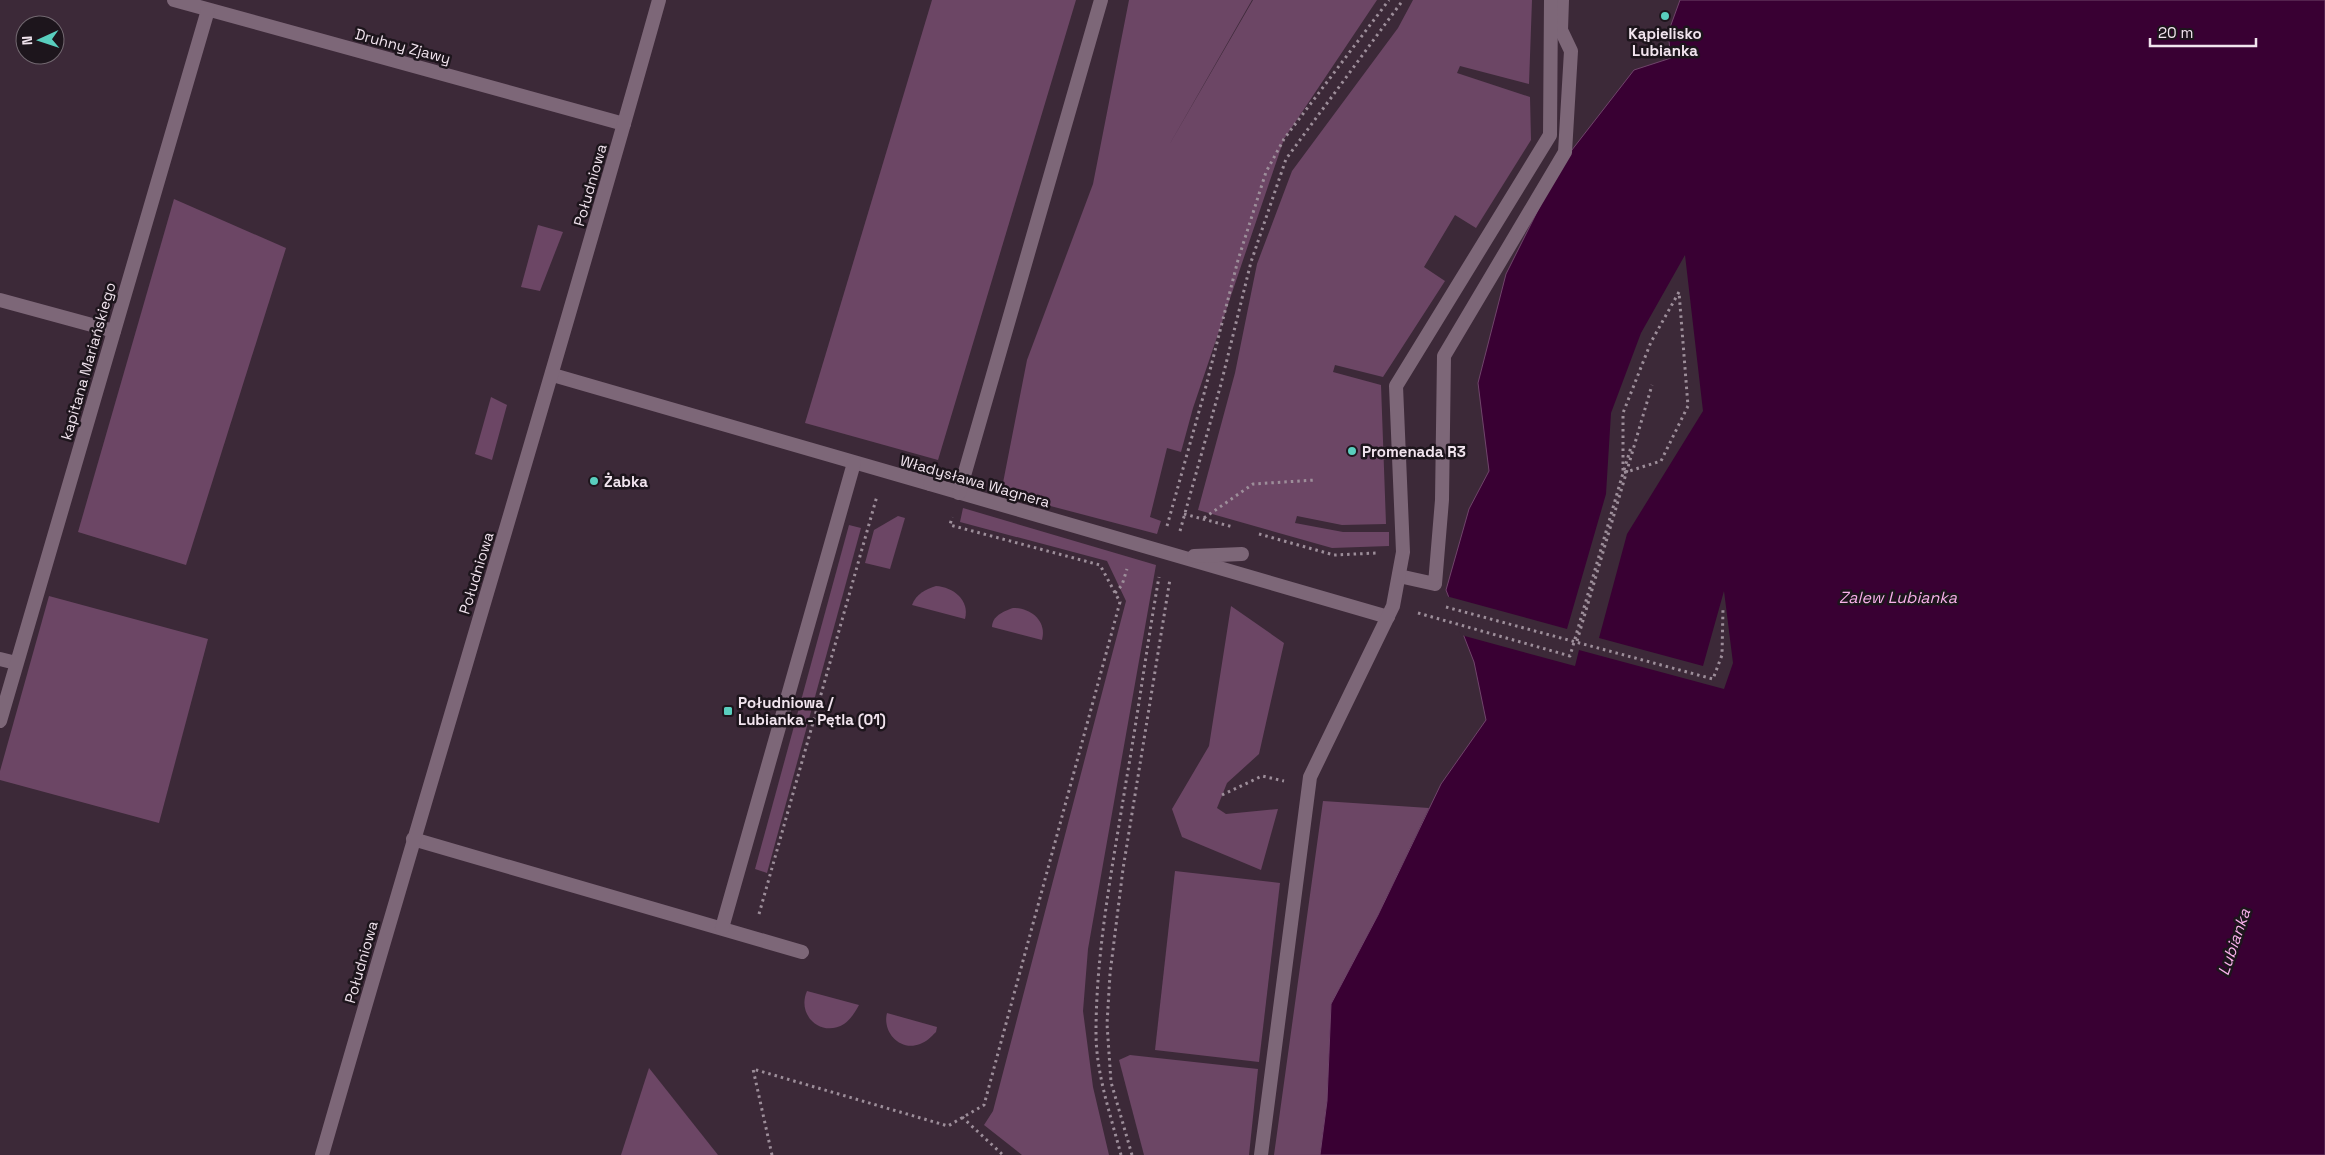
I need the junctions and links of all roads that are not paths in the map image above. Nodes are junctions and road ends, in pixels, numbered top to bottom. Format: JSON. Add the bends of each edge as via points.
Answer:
{"nodes":[{"id":1,"x":174,"y":0,"type":"edge"},
{"id":2,"x":659,"y":0,"type":"edge"},
{"id":3,"x":1101,"y":0,"type":"edge"},
{"id":4,"x":1551,"y":0,"type":"edge"},
{"id":5,"x":1562,"y":0,"type":"edge"},
{"id":6,"x":208,"y":10,"type":"junction"},
{"id":7,"x":624,"y":124,"type":"junction"},
{"id":8,"x":0,"y":300,"type":"edge"},
{"id":9,"x":114,"y":331,"type":"junction"},
{"id":10,"x":552,"y":375,"type":"junction"},
{"id":11,"x":854,"y":463,"type":"junction"},
{"id":12,"x":959,"y":493,"type":"junction"},
{"id":13,"x":1242,"y":554,"type":"dead end"},
{"id":14,"x":1174,"y":555,"type":"junction"},
{"id":15,"x":1399,"y":576,"type":"junction"},
{"id":16,"x":1390,"y":612,"type":"junction"},
{"id":17,"x":0,"y":659,"type":"edge"},
{"id":18,"x":16,"y":663,"type":"junction"},
{"id":19,"x":0,"y":720,"type":"edge"},
{"id":20,"x":413,"y":839,"type":"junction"},
{"id":21,"x":722,"y":928,"type":"junction"},
{"id":22,"x":802,"y":952,"type":"dead end"},
{"id":23,"x":322,"y":1155,"type":"edge"},
{"id":24,"x":1262,"y":1155,"type":"edge"}],
"edges":[{"from":1,"to":6,"type":"street","name":"Druhny Zjawy"},
{"from":2,"to":7,"type":"street","name":"Południowa"},
{"from":3,"to":12,"type":"street"},
{"from":4,"to":15,"type":"street","via":[[1550,135],[1396,386],[1403,552]]},
{"from":5,"to":15,"type":"street","via":[[1561,30],[1571,51],[1565,152],[1444,356],[1442,500],[1435,584]]},
{"from":6,"to":7,"type":"street","name":"Druhny Zjawy"},
{"from":6,"to":9,"type":"street","name":"kapitana Mariańskiego"},
{"from":7,"to":10,"type":"street","name":"Południowa"},
{"from":8,"to":9,"type":"street"},
{"from":9,"to":18,"type":"street","name":"kapitana Mariańskiego"},
{"from":10,"to":11,"type":"street","name":"Władysława Wagnera"},
{"from":10,"to":20,"type":"street","name":"Południowa"},
{"from":11,"to":12,"type":"street","name":"Władysława Wagnera"},
{"from":11,"to":21,"type":"street"},
{"from":12,"to":14,"type":"street","name":"Władysława Wagnera"},
{"from":13,"to":14,"type":"street"},
{"from":14,"to":16,"type":"street","name":"Władysława Wagnera"},
{"from":15,"to":16,"type":"street"},
{"from":16,"to":24,"type":"street","via":[[1310,776]]},
{"from":17,"to":18,"type":"street"},
{"from":18,"to":19,"type":"street","name":"kapitana Mariańskiego"},
{"from":20,"to":21,"type":"street"},
{"from":20,"to":23,"type":"street","name":"Południowa"},
{"from":21,"to":22,"type":"street"}]}
